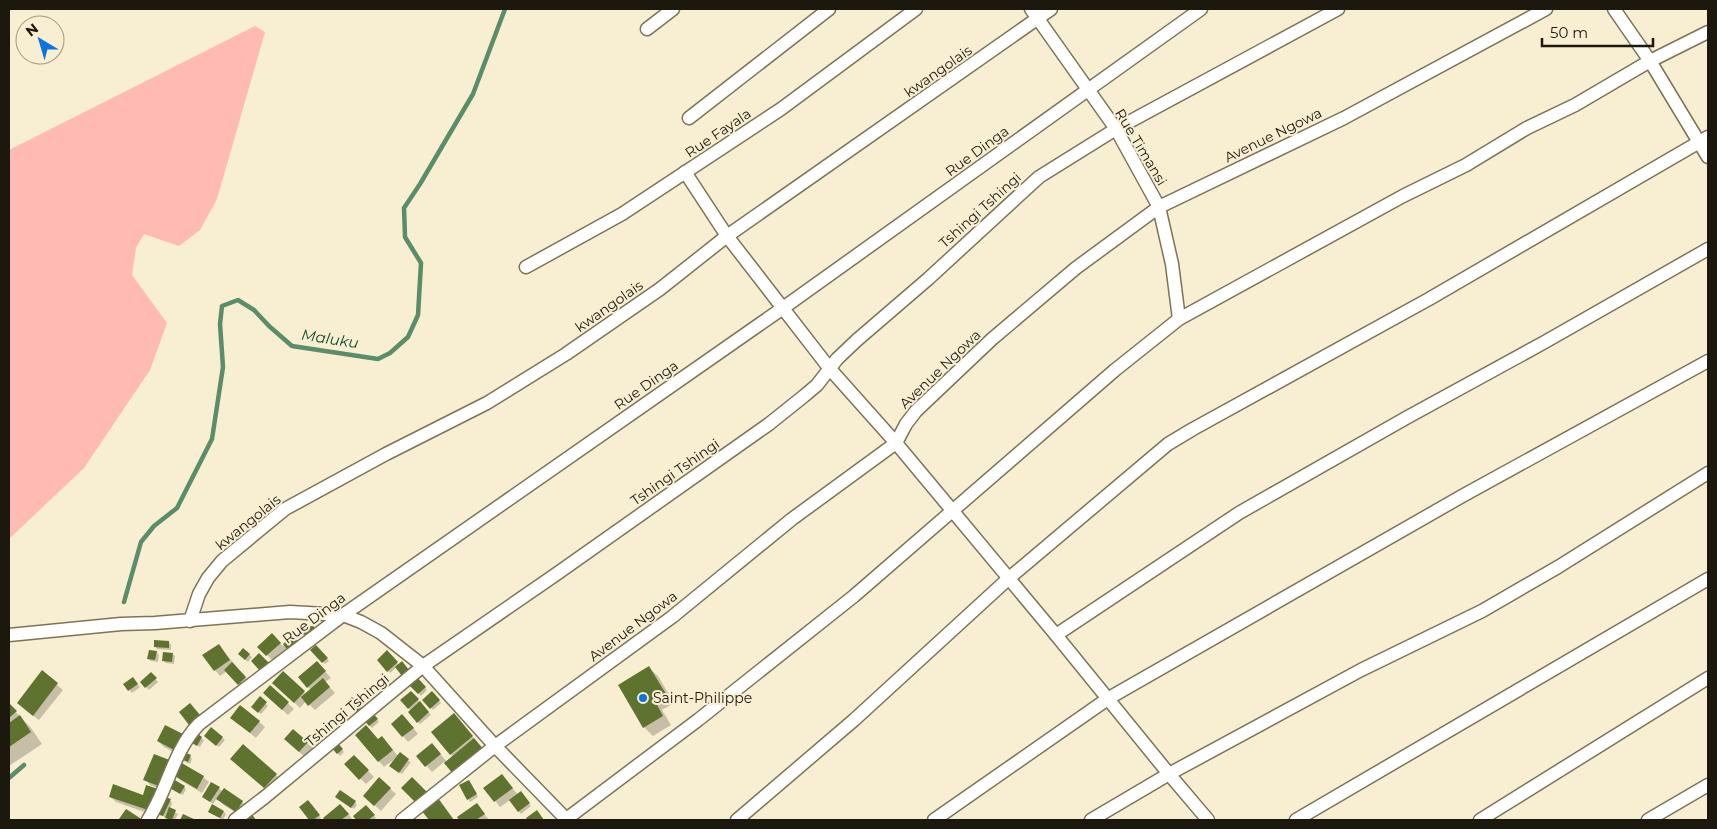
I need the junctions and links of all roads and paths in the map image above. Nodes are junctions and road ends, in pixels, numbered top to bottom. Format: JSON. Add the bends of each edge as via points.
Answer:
{"nodes":[{"id":1,"x":672,"y":9,"type":"edge"},
{"id":2,"x":829,"y":9,"type":"edge"},
{"id":3,"x":916,"y":9,"type":"edge"},
{"id":4,"x":1051,"y":9,"type":"edge"},
{"id":5,"x":1201,"y":9,"type":"edge"},
{"id":6,"x":1338,"y":9,"type":"edge"},
{"id":7,"x":1546,"y":9,"type":"edge"},
{"id":8,"x":1614,"y":9,"type":"edge"},
{"id":9,"x":1035,"y":14,"type":"edge"},
{"id":10,"x":647,"y":29,"type":"dead end"},
{"id":11,"x":1708,"y":32,"type":"edge"},
{"id":12,"x":1650,"y":61,"type":"junction"},
{"id":13,"x":1088,"y":90,"type":"junction"},
{"id":14,"x":689,"y":118,"type":"dead end"},
{"id":15,"x":1116,"y":129,"type":"junction"},
{"id":16,"x":1704,"y":140,"type":"edge"},
{"id":17,"x":1708,"y":157,"type":"edge"},
{"id":18,"x":686,"y":172,"type":"junction"},
{"id":19,"x":1159,"y":207,"type":"junction"},
{"id":20,"x":727,"y":236,"type":"junction"},
{"id":21,"x":1708,"y":249,"type":"edge"},
{"id":22,"x":526,"y":267,"type":"dead end"},
{"id":23,"x":783,"y":308,"type":"junction"},
{"id":24,"x":1179,"y":319,"type":"junction"},
{"id":25,"x":1708,"y":361,"type":"edge"},
{"id":26,"x":830,"y":369,"type":"junction"},
{"id":27,"x":896,"y":443,"type":"junction"},
{"id":28,"x":1708,"y":473,"type":"edge"},
{"id":29,"x":951,"y":511,"type":"junction"},
{"id":30,"x":1008,"y":579,"type":"junction"},
{"id":31,"x":1708,"y":579,"type":"edge"},
{"id":32,"x":343,"y":615,"type":"junction"},
{"id":33,"x":190,"y":621,"type":"junction"},
{"id":34,"x":1056,"y":634,"type":"junction"},
{"id":35,"x":9,"y":635,"type":"edge"},
{"id":36,"x":423,"y":666,"type":"junction"},
{"id":37,"x":1708,"y":678,"type":"edge"},
{"id":38,"x":1109,"y":698,"type":"junction"},
{"id":39,"x":495,"y":746,"type":"junction"},
{"id":40,"x":1169,"y":774,"type":"junction"},
{"id":41,"x":1708,"y":785,"type":"edge"},
{"id":42,"x":148,"y":820,"type":"edge"},
{"id":43,"x":235,"y":820,"type":"edge"},
{"id":44,"x":402,"y":820,"type":"edge"},
{"id":45,"x":566,"y":820,"type":"edge"},
{"id":46,"x":737,"y":820,"type":"edge"},
{"id":47,"x":934,"y":820,"type":"edge"},
{"id":48,"x":1091,"y":820,"type":"edge"},
{"id":49,"x":1208,"y":820,"type":"edge"},
{"id":50,"x":1296,"y":820,"type":"edge"},
{"id":51,"x":1480,"y":820,"type":"edge"},
{"id":52,"x":1648,"y":820,"type":"edge"}],
"edges":[{"from":1,"to":10,"type":"street"},
{"from":2,"to":14,"type":"street"},
{"from":3,"to":18,"type":"street","name":"Rue Fayala","via":[[781,109]]},
{"from":4,"to":9,"type":"street","name":"kwangolais"},
{"from":5,"to":13,"type":"street","name":"Rue Dinga"},
{"from":6,"to":15,"type":"street","name":"Tshingi Tshingi"},
{"from":7,"to":19,"type":"street","name":"Avenue Ngowa","via":[[1344,118]]},
{"from":8,"to":12,"type":"street"},
{"from":9,"to":13,"type":"street","name":"Rue Timansi"},
{"from":9,"to":20,"type":"street","name":"kwangolais"},
{"from":11,"to":12,"type":"street"},
{"from":12,"to":16,"type":"street"},
{"from":12,"to":24,"type":"street","via":[[1466,165]]},
{"from":13,"to":15,"type":"street","name":"Rue Timansi"},
{"from":13,"to":23,"type":"street","name":"Rue Dinga"},
{"from":15,"to":19,"type":"street","name":"Rue Timansi"},
{"from":15,"to":26,"type":"street","name":"Tshingi Tshingi","via":[[1039,177],[857,340]]},
{"from":16,"to":17,"type":"street"},
{"from":16,"to":30,"type":"street","via":[[1430,299],[1168,444]]},
{"from":18,"to":20,"type":"street"},
{"from":18,"to":22,"type":"street","name":"Rue Fayala","via":[[613,220]]},
{"from":19,"to":24,"type":"street","name":"Rue Timansi","via":[[1172,264]]},
{"from":19,"to":27,"type":"street","name":"Avenue Ngowa","via":[[1076,268],[992,339],[916,410]]},
{"from":20,"to":23,"type":"street"},
{"from":20,"to":33,"type":"street","name":"kwangolais","via":[[660,289],[488,403],[286,509],[222,561],[199,594]]},
{"from":21,"to":34,"type":"street","via":[[1239,513]]},
{"from":23,"to":26,"type":"street"},
{"from":23,"to":32,"type":"street","name":"Rue Dinga"},
{"from":24,"to":29,"type":"street"},
{"from":25,"to":38,"type":"street","via":[[1464,495]]},
{"from":26,"to":27,"type":"street"},
{"from":26,"to":36,"type":"street","name":"Tshingi Tshingi","via":[[811,390],[768,424]]},
{"from":27,"to":29,"type":"street"},
{"from":27,"to":39,"type":"street","name":"Avenue Ngowa","via":[[792,519],[672,617]]},
{"from":28,"to":40,"type":"street","via":[[1482,611],[1361,670]]},
{"from":29,"to":30,"type":"street"},
{"from":29,"to":45,"type":"street","via":[[854,596]]},
{"from":30,"to":34,"type":"street"},
{"from":30,"to":46,"type":"street","via":[[813,756]]},
{"from":31,"to":50,"type":"street"},
{"from":32,"to":33,"type":"street","via":[[290,612]]},
{"from":32,"to":36,"type":"street","via":[[382,633]]},
{"from":32,"to":42,"type":"street","name":"Rue Dinga","via":[[190,733]]},
{"from":33,"to":35,"type":"street"},
{"from":34,"to":38,"type":"street"},
{"from":36,"to":39,"type":"street"},
{"from":36,"to":43,"type":"street","name":"Tshingi Tshingi"},
{"from":37,"to":51,"type":"street"},
{"from":38,"to":40,"type":"street"},
{"from":38,"to":47,"type":"street"},
{"from":39,"to":44,"type":"street","name":"Avenue Ngowa"},
{"from":39,"to":45,"type":"street"},
{"from":40,"to":48,"type":"street"},
{"from":40,"to":49,"type":"street"},
{"from":41,"to":52,"type":"street"}]}
